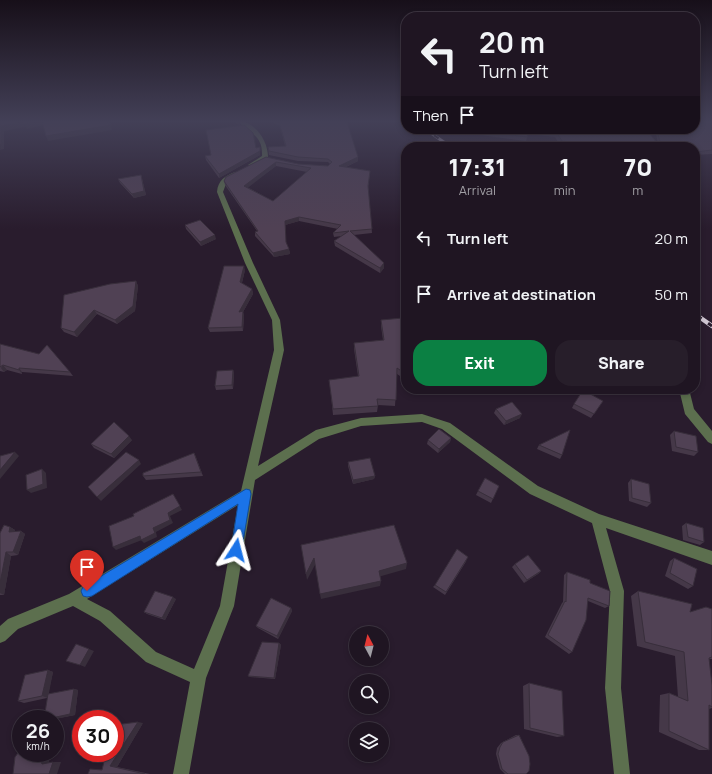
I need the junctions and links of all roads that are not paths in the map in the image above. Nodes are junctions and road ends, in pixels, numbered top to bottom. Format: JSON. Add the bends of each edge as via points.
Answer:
{"nodes":[{"id":1,"x":267,"y":157,"type":"edge"},
{"id":2,"x":685,"y":394,"type":"edge"},
{"id":3,"x":712,"y":439,"type":"edge"},
{"id":4,"x":250,"y":477,"type":"junction"},
{"id":5,"x":246,"y":494,"type":"junction"},
{"id":6,"x":597,"y":519,"type":"junction"},
{"id":7,"x":712,"y":558,"type":"edge"},
{"id":8,"x":74,"y":599,"type":"junction"},
{"id":9,"x":0,"y":636,"type":"edge"},
{"id":10,"x":198,"y":678,"type":"junction"},
{"id":11,"x":181,"y":774,"type":"edge"},
{"id":12,"x":622,"y":774,"type":"edge"}],
"edges":[{"from":1,"to":4,"type":"street","via":[[223,180],[220,186],[220,192],[249,263],[276,320],[279,350]]},
{"from":2,"to":3,"type":"street","via":[[689,411]]},
{"from":4,"to":5,"type":"street"},
{"from":4,"to":6,"type":"street","via":[[316,435],[361,422],[422,418],[446,426],[534,490]]},
{"from":5,"to":8,"type":"street"},
{"from":5,"to":10,"type":"street","via":[[227,606]]},
{"from":6,"to":7,"type":"street"},
{"from":6,"to":12,"type":"street","via":[[617,591],[613,688]]},
{"from":8,"to":9,"type":"street","via":[[13,624]]},
{"from":8,"to":10,"type":"street","via":[[105,616],[151,657]]},
{"from":10,"to":11,"type":"street"}]}
